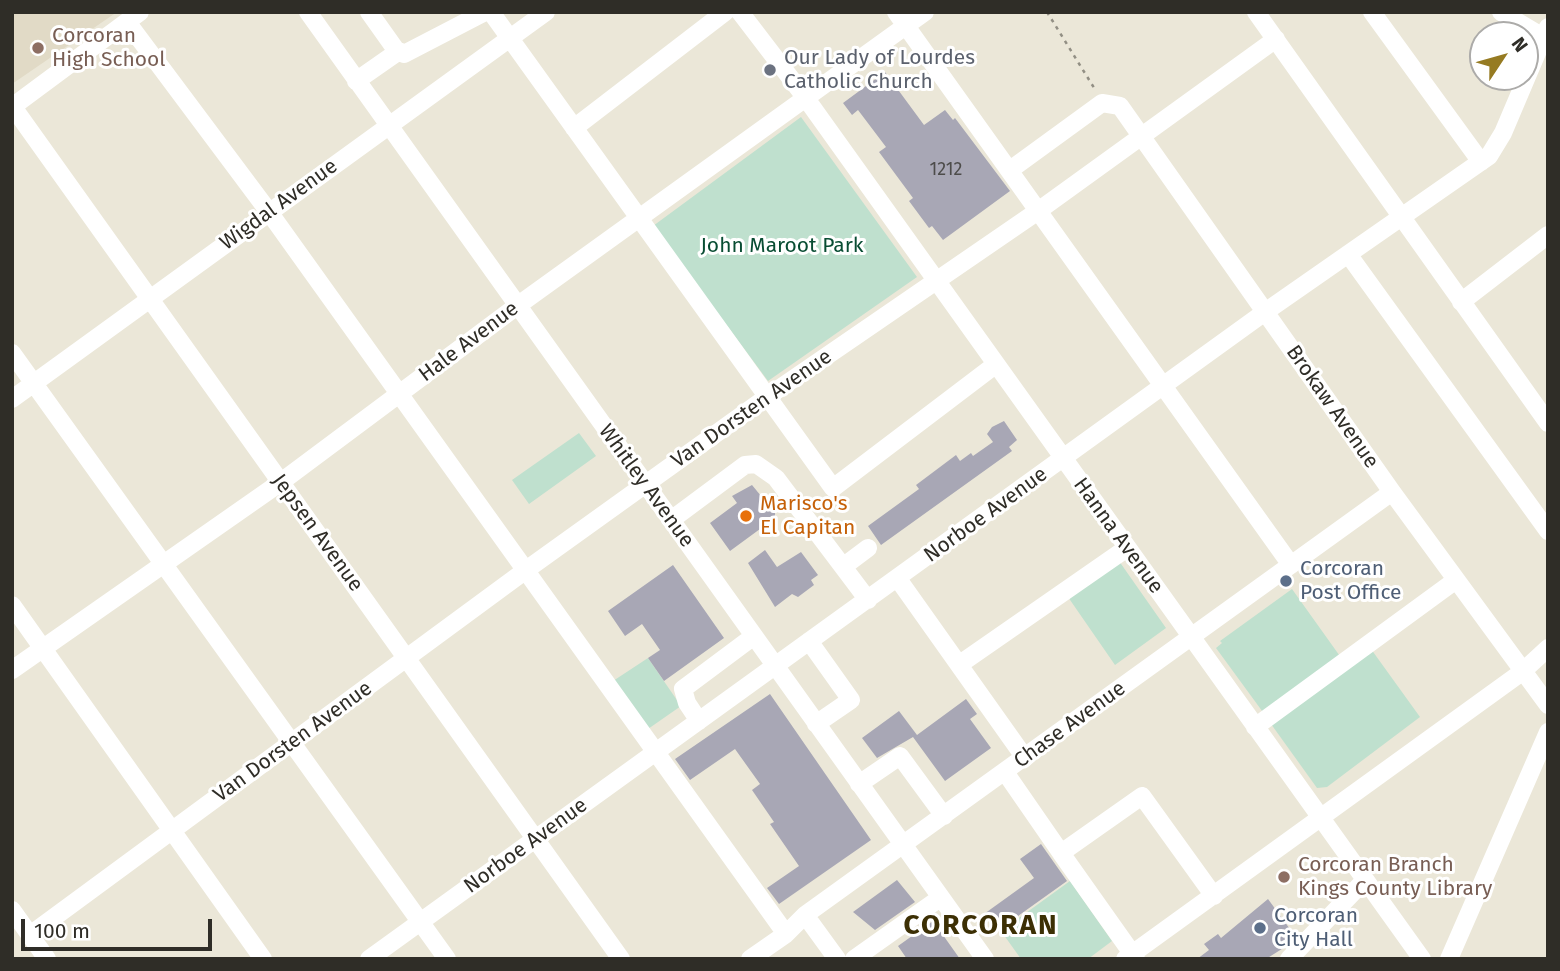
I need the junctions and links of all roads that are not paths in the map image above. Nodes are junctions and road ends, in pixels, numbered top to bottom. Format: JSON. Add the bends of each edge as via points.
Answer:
{"nodes":[{"id":1,"x":308,"y":12,"type":"edge"},
{"id":2,"x":369,"y":12,"type":"edge"},
{"id":3,"x":485,"y":12,"type":"edge"},
{"id":4,"x":491,"y":12,"type":"edge"},
{"id":5,"x":546,"y":12,"type":"edge"},
{"id":6,"x":725,"y":12,"type":"edge"},
{"id":7,"x":740,"y":12,"type":"edge"},
{"id":8,"x":1256,"y":12,"type":"edge"},
{"id":9,"x":1372,"y":12,"type":"edge"},
{"id":10,"x":1502,"y":12,"type":"edge"},
{"id":11,"x":922,"y":13,"type":"edge"},
{"id":12,"x":133,"y":17,"type":"edge"},
{"id":13,"x":900,"y":19,"type":"edge"},
{"id":14,"x":1546,"y":35,"type":"edge"},
{"id":15,"x":510,"y":39,"type":"junction"},
{"id":16,"x":1276,"y":39,"type":"junction"},
{"id":17,"x":399,"y":51,"type":"junction"},
{"id":18,"x":356,"y":81,"type":"junction"},
{"id":19,"x":805,"y":97,"type":"junction"},
{"id":20,"x":12,"y":107,"type":"edge"},
{"id":21,"x":387,"y":125,"type":"junction"},
{"id":22,"x":573,"y":128,"type":"junction"},
{"id":23,"x":1141,"y":136,"type":"junction"},
{"id":24,"x":1481,"y":162,"type":"junction"},
{"id":25,"x":1010,"y":170,"type":"junction"},
{"id":26,"x":1038,"y":211,"type":"junction"},
{"id":27,"x":269,"y":212,"type":"junction"},
{"id":28,"x":1402,"y":218,"type":"junction"},
{"id":29,"x":638,"y":219,"type":"junction"},
{"id":30,"x":1548,"y":235,"type":"edge"},
{"id":31,"x":1349,"y":254,"type":"junction"},
{"id":32,"x":936,"y":282,"type":"junction"},
{"id":33,"x":149,"y":301,"type":"junction"},
{"id":34,"x":1461,"y":302,"type":"junction"},
{"id":35,"x":517,"y":306,"type":"junction"},
{"id":36,"x":1265,"y":312,"type":"junction"},
{"id":37,"x":12,"y":353,"type":"edge"},
{"id":38,"x":996,"y":365,"type":"junction"},
{"id":39,"x":35,"y":384,"type":"junction"},
{"id":40,"x":1163,"y":386,"type":"junction"},
{"id":41,"x":400,"y":394,"type":"junction"},
{"id":42,"x":767,"y":397,"type":"junction"},
{"id":43,"x":12,"y":399,"type":"edge"},
{"id":44,"x":1548,"y":423,"type":"edge"},
{"id":45,"x":1063,"y":459,"type":"junction"},
{"id":46,"x":281,"y":482,"type":"junction"},
{"id":47,"x":645,"y":484,"type":"junction"},
{"id":48,"x":1392,"y":492,"type":"junction"},
{"id":49,"x":671,"y":520,"type":"junction"},
{"id":50,"x":1548,"y":531,"type":"edge"},
{"id":51,"x":869,"y":548,"type":"dead end"},
{"id":52,"x":1127,"y":548,"type":"junction"},
{"id":53,"x":163,"y":564,"type":"junction"},
{"id":54,"x":1291,"y":565,"type":"junction"},
{"id":55,"x":844,"y":566,"type":"junction"},
{"id":56,"x":526,"y":570,"type":"junction"},
{"id":57,"x":898,"y":579,"type":"junction"},
{"id":58,"x":1456,"y":580,"type":"junction"},
{"id":59,"x":868,"y":600,"type":"junction"},
{"id":60,"x":12,"y":605,"type":"edge"},
{"id":61,"x":754,"y":636,"type":"junction"},
{"id":62,"x":1191,"y":638,"type":"junction"},
{"id":63,"x":809,"y":641,"type":"junction"},
{"id":64,"x":1548,"y":648,"type":"edge"},
{"id":65,"x":43,"y":649,"type":"junction"},
{"id":66,"x":408,"y":658,"type":"junction"},
{"id":67,"x":960,"y":664,"type":"junction"},
{"id":68,"x":775,"y":665,"type":"junction"},
{"id":69,"x":12,"y":670,"type":"edge"},
{"id":70,"x":1522,"y":672,"type":"junction"},
{"id":71,"x":1548,"y":705,"type":"edge"},
{"id":72,"x":699,"y":721,"type":"junction"},
{"id":73,"x":816,"y":724,"type":"junction"},
{"id":74,"x":1255,"y":727,"type":"junction"},
{"id":75,"x":1548,"y":732,"type":"edge"},
{"id":76,"x":293,"y":743,"type":"junction"},
{"id":77,"x":656,"y":753,"type":"junction"},
{"id":78,"x":1026,"y":758,"type":"junction"},
{"id":79,"x":1005,"y":772,"type":"junction"},
{"id":80,"x":859,"y":784,"type":"junction"},
{"id":81,"x":944,"y":816,"type":"junction"},
{"id":82,"x":1320,"y":819,"type":"junction"},
{"id":83,"x":173,"y":831,"type":"junction"},
{"id":84,"x":537,"y":838,"type":"junction"},
{"id":85,"x":902,"y":845,"type":"junction"},
{"id":86,"x":1061,"y":853,"type":"junction"},
{"id":87,"x":1364,"y":881,"type":"junction"},
{"id":88,"x":1214,"y":896,"type":"junction"},
{"id":89,"x":940,"y":898,"type":"junction"},
{"id":90,"x":12,"y":910,"type":"edge"},
{"id":91,"x":805,"y":915,"type":"junction"},
{"id":92,"x":421,"y":922,"type":"junction"},
{"id":93,"x":786,"y":934,"type":"junction"},
{"id":94,"x":30,"y":935,"type":"junction"},
{"id":95,"x":1131,"y":957,"type":"edge"},
{"id":96,"x":47,"y":959,"type":"edge"},
{"id":97,"x":263,"y":959,"type":"edge"},
{"id":98,"x":369,"y":959,"type":"edge"},
{"id":99,"x":447,"y":959,"type":"edge"},
{"id":100,"x":621,"y":959,"type":"edge"},
{"id":101,"x":750,"y":959,"type":"edge"},
{"id":102,"x":836,"y":959,"type":"edge"},
{"id":103,"x":853,"y":959,"type":"edge"},
{"id":104,"x":985,"y":959,"type":"edge"},
{"id":105,"x":1289,"y":959,"type":"edge"},
{"id":106,"x":1422,"y":959,"type":"edge"},
{"id":107,"x":1449,"y":959,"type":"edge"}],
"edges":[{"from":1,"to":18,"type":"street","name":"Whitley Avenue"},
{"from":2,"to":17,"type":"street"},
{"from":3,"to":17,"type":"street","via":[[408,53]]},
{"from":4,"to":15,"type":"street"},
{"from":5,"to":15,"type":"street","name":"Wigdal Avenue"},
{"from":6,"to":22,"type":"street"},
{"from":7,"to":19,"type":"street","name":"Hanna Avenue"},
{"from":8,"to":16,"type":"street"},
{"from":9,"to":24,"type":"street"},
{"from":10,"to":14,"type":"street"},
{"from":11,"to":13,"type":"street","name":"Hale Avenue"},
{"from":12,"to":20,"type":"street"},
{"from":12,"to":27,"type":"street"},
{"from":13,"to":19,"type":"street","name":"Hale Avenue"},
{"from":13,"to":25,"type":"street"},
{"from":14,"to":24,"type":"street","name":"Norboe Avenue","via":[[1494,151]]},
{"from":15,"to":21,"type":"street","name":"Wigdal Avenue"},
{"from":15,"to":22,"type":"street"},
{"from":16,"to":23,"type":"street","name":"Van Dorsten Avenue"},
{"from":16,"to":28,"type":"street"},
{"from":17,"to":18,"type":"street"},
{"from":18,"to":21,"type":"street","name":"Whitley Avenue"},
{"from":19,"to":29,"type":"street","name":"Hale Avenue"},
{"from":19,"to":32,"type":"street","name":"Hanna Avenue"},
{"from":20,"to":33,"type":"street","name":"Jepsen Avenue"},
{"from":21,"to":27,"type":"street","name":"Wigdal Avenue"},
{"from":21,"to":35,"type":"street","name":"Whitley Avenue"},
{"from":22,"to":29,"type":"street"},
{"from":23,"to":25,"type":"street","name":"Brokaw Avenue","via":[[1111,105]]},
{"from":23,"to":26,"type":"street","name":"Van Dorsten Avenue"},
{"from":23,"to":36,"type":"street","name":"Brokaw Avenue"},
{"from":24,"to":28,"type":"street","name":"Norboe Avenue"},
{"from":25,"to":26,"type":"street"},
{"from":26,"to":32,"type":"street","name":"Van Dorsten Avenue"},
{"from":26,"to":40,"type":"street"},
{"from":27,"to":33,"type":"street","name":"Wigdal Avenue"},
{"from":27,"to":41,"type":"street"},
{"from":28,"to":31,"type":"street","name":"Norboe Avenue"},
{"from":28,"to":34,"type":"street"},
{"from":29,"to":35,"type":"street","name":"Hale Avenue"},
{"from":29,"to":42,"type":"street"},
{"from":30,"to":34,"type":"street"},
{"from":31,"to":36,"type":"street","name":"Norboe Avenue"},
{"from":31,"to":50,"type":"street"},
{"from":32,"to":38,"type":"street","name":"Hanna Avenue"},
{"from":32,"to":42,"type":"street","name":"Van Dorsten Avenue"},
{"from":33,"to":39,"type":"street","name":"Wigdal Avenue"},
{"from":33,"to":46,"type":"street","name":"Jepsen Avenue"},
{"from":34,"to":44,"type":"street"},
{"from":35,"to":41,"type":"street","name":"Hale Avenue"},
{"from":35,"to":47,"type":"street","name":"Whitley Avenue"},
{"from":36,"to":40,"type":"street","name":"Norboe Avenue"},
{"from":36,"to":48,"type":"street","name":"Brokaw Avenue"},
{"from":37,"to":39,"type":"street"},
{"from":38,"to":42,"type":"street","via":[[833,488]]},
{"from":38,"to":45,"type":"street","name":"Hanna Avenue"},
{"from":39,"to":43,"type":"street","name":"Wigdal Avenue"},
{"from":39,"to":53,"type":"street"},
{"from":40,"to":45,"type":"street","name":"Norboe Avenue"},
{"from":40,"to":54,"type":"street"},
{"from":41,"to":46,"type":"street","name":"Hale Avenue"},
{"from":41,"to":56,"type":"street"},
{"from":42,"to":47,"type":"street","name":"Van Dorsten Avenue"},
{"from":45,"to":52,"type":"street","name":"Hanna Avenue"},
{"from":45,"to":57,"type":"street","name":"Norboe Avenue"},
{"from":46,"to":53,"type":"street","name":"Hale Avenue"},
{"from":46,"to":66,"type":"street","name":"Jepsen Avenue"},
{"from":47,"to":49,"type":"street","name":"Whitley Avenue"},
{"from":47,"to":56,"type":"street","name":"Van Dorsten Avenue"},
{"from":48,"to":54,"type":"street","name":"Chase Avenue"},
{"from":48,"to":58,"type":"street","name":"Brokaw Avenue"},
{"from":49,"to":55,"type":"street","via":[[745,465],[756,464],[776,478]]},
{"from":49,"to":61,"type":"street","name":"Whitley Avenue"},
{"from":51,"to":55,"type":"street"},
{"from":52,"to":62,"type":"street","name":"Hanna Avenue"},
{"from":52,"to":67,"type":"street"},
{"from":53,"to":65,"type":"street","name":"Hale Avenue"},
{"from":53,"to":76,"type":"street"},
{"from":54,"to":62,"type":"street","name":"Chase Avenue"},
{"from":55,"to":59,"type":"street"},
{"from":56,"to":66,"type":"street","name":"Van Dorsten Avenue"},
{"from":56,"to":77,"type":"street"},
{"from":57,"to":59,"type":"street","name":"Norboe Avenue"},
{"from":57,"to":67,"type":"street"},
{"from":58,"to":70,"type":"street","name":"Brokaw Avenue"},
{"from":58,"to":74,"type":"street"},
{"from":59,"to":63,"type":"street","name":"Norboe Avenue"},
{"from":60,"to":65,"type":"street"},
{"from":61,"to":68,"type":"street","name":"Whitley Avenue"},
{"from":61,"to":72,"type":"street","via":[[683,689]]},
{"from":62,"to":74,"type":"street","name":"Hanna Avenue"},
{"from":62,"to":78,"type":"street","name":"Chase Avenue"},
{"from":63,"to":68,"type":"street","name":"Norboe Avenue"},
{"from":63,"to":73,"type":"street","via":[[851,700]]},
{"from":64,"to":70,"type":"street"},
{"from":65,"to":69,"type":"street","name":"Hale Avenue"},
{"from":65,"to":83,"type":"street"},
{"from":66,"to":76,"type":"street","name":"Van Dorsten Avenue"},
{"from":66,"to":84,"type":"street","name":"Jepsen Avenue"},
{"from":67,"to":78,"type":"street"},
{"from":68,"to":72,"type":"street","name":"Norboe Avenue"},
{"from":68,"to":73,"type":"street","name":"Whitley Avenue"},
{"from":70,"to":71,"type":"street","name":"Brokaw Avenue"},
{"from":70,"to":82,"type":"street"},
{"from":72,"to":77,"type":"street","name":"Norboe Avenue"},
{"from":73,"to":80,"type":"street","name":"Whitley Avenue"},
{"from":74,"to":82,"type":"street","name":"Hanna Avenue"},
{"from":75,"to":107,"type":"street"},
{"from":76,"to":83,"type":"street","name":"Van Dorsten Avenue"},
{"from":76,"to":92,"type":"street"},
{"from":77,"to":84,"type":"street","name":"Norboe Avenue"},
{"from":77,"to":93,"type":"street"},
{"from":78,"to":79,"type":"street","name":"Chase Avenue"},
{"from":79,"to":81,"type":"street","name":"Chase Avenue"},
{"from":79,"to":86,"type":"street"},
{"from":80,"to":81,"type":"street","via":[[900,756]]},
{"from":80,"to":85,"type":"street","name":"Whitley Avenue"},
{"from":81,"to":85,"type":"street","name":"Chase Avenue"},
{"from":82,"to":87,"type":"street","name":"Hanna Avenue"},
{"from":82,"to":88,"type":"street"},
{"from":83,"to":94,"type":"street","name":"Van Dorsten Avenue"},
{"from":83,"to":97,"type":"street"},
{"from":84,"to":92,"type":"street","name":"Norboe Avenue"},
{"from":84,"to":100,"type":"street","name":"Jepsen Avenue"},
{"from":85,"to":89,"type":"street","name":"Whitley Avenue"},
{"from":85,"to":91,"type":"street","name":"Chase Avenue"},
{"from":86,"to":88,"type":"street","via":[[1142,796]]},
{"from":86,"to":95,"type":"street"},
{"from":87,"to":105,"type":"street"},
{"from":87,"to":106,"type":"street","name":"Hanna Avenue"},
{"from":88,"to":95,"type":"street"},
{"from":89,"to":103,"type":"street"},
{"from":89,"to":104,"type":"street","name":"Whitley Avenue"},
{"from":90,"to":94,"type":"street"},
{"from":91,"to":93,"type":"street","name":"Chase Avenue"},
{"from":91,"to":102,"type":"street"},
{"from":92,"to":98,"type":"street","name":"Norboe Avenue"},
{"from":92,"to":99,"type":"street"},
{"from":93,"to":101,"type":"street","name":"Chase Avenue"},
{"from":94,"to":96,"type":"street"}]}
